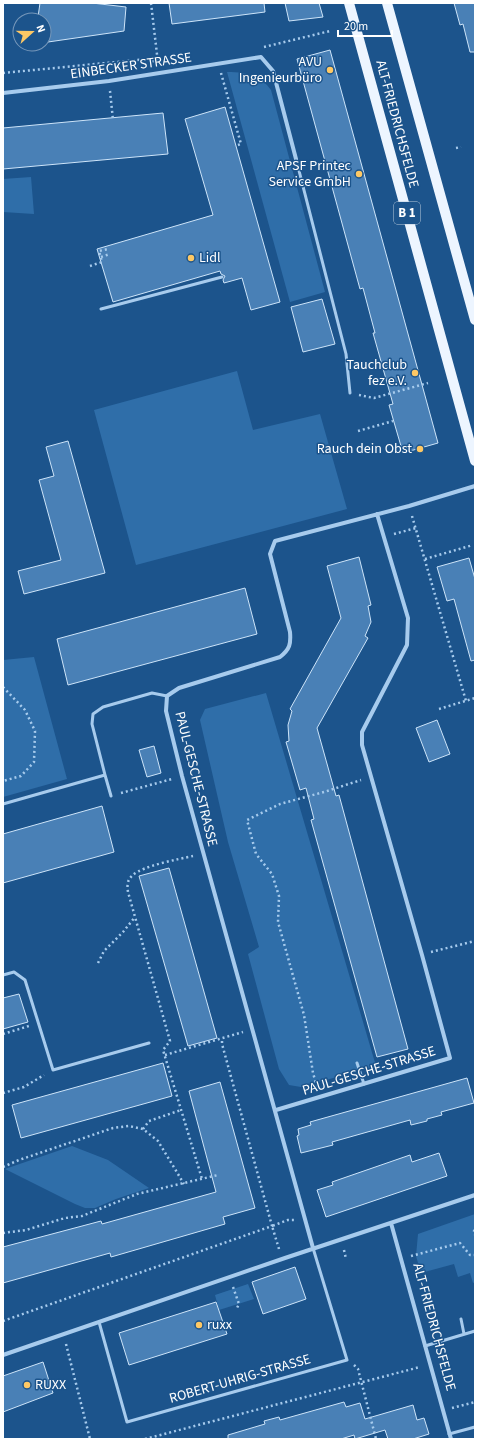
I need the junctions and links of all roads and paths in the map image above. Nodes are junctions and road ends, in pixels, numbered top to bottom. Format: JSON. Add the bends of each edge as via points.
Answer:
{"nodes":[{"id":1,"x":151,"y":3,"type":"edge"},
{"id":2,"x":349,"y":3,"type":"edge"},
{"id":3,"x":387,"y":3,"type":"edge"},
{"id":4,"x":330,"y":31,"type":"dead end"},
{"id":5,"x":260,"y":47,"type":"dead end"},
{"id":6,"x":158,"y":64,"type":"junction"},
{"id":7,"x":219,"y":64,"type":"junction"},
{"id":8,"x":3,"y":73,"type":"edge"},
{"id":9,"x":160,"y":73,"type":"junction"},
{"id":10,"x":3,"y":93,"type":"edge"},
{"id":11,"x":236,"y":146,"type":"dead end"},
{"id":12,"x":461,"y":147,"type":"dead end"},
{"id":13,"x":456,"y":148,"type":"dead end"},
{"id":14,"x":296,"y":159,"type":"joint"},
{"id":15,"x":108,"y":249,"type":"dead end"},
{"id":16,"x":110,"y":254,"type":"dead end"},
{"id":17,"x":101,"y":257,"type":"junction"},
{"id":18,"x":90,"y":266,"type":"dead end"},
{"id":19,"x":222,"y":276,"type":"dead end"},
{"id":20,"x":101,"y":310,"type":"dead end"},
{"id":21,"x":475,"y":320,"type":"edge"},
{"id":22,"x":428,"y":383,"type":"dead end"},
{"id":23,"x":350,"y":393,"type":"joint"},
{"id":24,"x":393,"y":421,"type":"dead end"},
{"id":25,"x":358,"y":431,"type":"dead end"},
{"id":26,"x":475,"y":461,"type":"edge"},
{"id":27,"x":475,"y":486,"type":"edge"},
{"id":28,"x":409,"y":506,"type":"junction"},
{"id":29,"x":377,"y":514,"type":"junction"},
{"id":30,"x":416,"y":528,"type":"junction"},
{"id":31,"x":384,"y":537,"type":"junction"},
{"id":32,"x":473,"y":545,"type":"dead end"},
{"id":33,"x":425,"y":559,"type":"junction"},
{"id":34,"x":3,"y":687,"type":"edge"},
{"id":35,"x":168,"y":696,"type":"junction"},
{"id":36,"x":475,"y":698,"type":"edge"},
{"id":37,"x":466,"y":701,"type":"junction"},
{"id":38,"x":438,"y":708,"type":"dead end"},
{"id":39,"x":104,"y":775,"type":"junction"},
{"id":40,"x":182,"y":776,"type":"junction"},
{"id":41,"x":371,"y":777,"type":"junction"},
{"id":42,"x":3,"y":781,"type":"edge"},
{"id":43,"x":111,"y":796,"type":"joint"},
{"id":44,"x":3,"y":804,"type":"edge"},
{"id":45,"x":203,"y":853,"type":"junction"},
{"id":46,"x":135,"y":916,"type":"junction"},
{"id":47,"x":475,"y":941,"type":"edge"},
{"id":48,"x":422,"y":955,"type":"junction"},
{"id":49,"x":98,"y":963,"type":"dead end"},
{"id":50,"x":3,"y":975,"type":"edge"},
{"id":51,"x":39,"y":1024,"type":"junction"},
{"id":52,"x":253,"y":1029,"type":"junction"},
{"id":53,"x":3,"y":1034,"type":"edge"},
{"id":54,"x":222,"y":1038,"type":"junction"},
{"id":55,"x":149,"y":1043,"type":"dead end"},
{"id":56,"x":165,"y":1055,"type":"junction"},
{"id":57,"x":357,"y":1063,"type":"dead end"},
{"id":58,"x":53,"y":1070,"type":"junction"},
{"id":59,"x":364,"y":1084,"type":"junction"},
{"id":60,"x":3,"y":1093,"type":"edge"},
{"id":61,"x":320,"y":1097,"type":"junction"},
{"id":62,"x":181,"y":1110,"type":"junction"},
{"id":63,"x":276,"y":1110,"type":"junction"},
{"id":64,"x":143,"y":1129,"type":"junction"},
{"id":65,"x":3,"y":1167,"type":"edge"},
{"id":66,"x":218,"y":1175,"type":"dead end"},
{"id":67,"x":202,"y":1179,"type":"junction"},
{"id":68,"x":184,"y":1184,"type":"junction"},
{"id":69,"x":475,"y":1195,"type":"edge"},
{"id":70,"x":305,"y":1220,"type":"junction"},
{"id":71,"x":391,"y":1223,"type":"junction"},
{"id":72,"x":272,"y":1226,"type":"junction"},
{"id":73,"x":475,"y":1230,"type":"edge"},
{"id":74,"x":3,"y":1233,"type":"edge"},
{"id":75,"x":475,"y":1235,"type":"edge"},
{"id":76,"x":313,"y":1248,"type":"junction"},
{"id":77,"x":475,"y":1255,"type":"edge"},
{"id":78,"x":284,"y":1258,"type":"junction"},
{"id":79,"x":401,"y":1259,"type":"junction"},
{"id":80,"x":230,"y":1277,"type":"junction"},
{"id":81,"x":237,"y":1308,"type":"dead end"},
{"id":82,"x":460,"y":1319,"type":"dead end"},
{"id":83,"x":3,"y":1321,"type":"edge"},
{"id":84,"x":99,"y":1322,"type":"junction"},
{"id":85,"x":475,"y":1331,"type":"edge"},
{"id":86,"x":63,"y":1334,"type":"junction"},
{"id":87,"x":464,"y":1334,"type":"junction"},
{"id":88,"x":425,"y":1346,"type":"junction"},
{"id":89,"x":3,"y":1355,"type":"edge"},
{"id":90,"x":347,"y":1360,"type":"junction"},
{"id":91,"x":430,"y":1365,"type":"junction"},
{"id":92,"x":362,"y":1382,"type":"junction"},
{"id":93,"x":475,"y":1402,"type":"edge"},
{"id":94,"x":443,"y":1411,"type":"junction"},
{"id":95,"x":475,"y":1427,"type":"edge"},
{"id":96,"x":450,"y":1437,"type":"edge"},
{"id":97,"x":90,"y":1439,"type":"edge"},
{"id":98,"x":144,"y":1439,"type":"edge"},
{"id":99,"x":376,"y":1439,"type":"edge"}],
"edges":[{"from":1,"to":6,"type":"path"},
{"from":2,"to":26,"type":"main road","name":"ALT-FRIEDRICHSFELDE","number":"B 1"},
{"from":3,"to":21,"type":"main road","name":"ALT-FRIEDRICHSFELDE"},
{"from":4,"to":5,"type":"path"},
{"from":6,"to":8,"type":"path","via":[[147,59]]},
{"from":6,"to":9,"type":"path"},
{"from":7,"to":9,"type":"street","name":"EINBECKER STRASSE"},
{"from":7,"to":11,"type":"path","via":[[241,144]]},
{"from":7,"to":14,"type":"street","name":"EINBECKER STRASSE","via":[[261,57],[273,72]]},
{"from":9,"to":10,"type":"street","name":"EINBECKER STRASSE"},
{"from":12,"to":13,"type":"path"},
{"from":14,"to":23,"type":"lane","via":[[346,354]]},
{"from":15,"to":17,"type":"path","via":[[99,251]]},
{"from":16,"to":17,"type":"path"},
{"from":17,"to":18,"type":"path","via":[[102,262]]},
{"from":19,"to":20,"type":"lane"},
{"from":22,"to":23,"type":"path","via":[[374,398]]},
{"from":24,"to":25,"type":"path"},
{"from":27,"to":28,"type":"street","name":"PAUL-GESCHE-STRASSE"},
{"from":28,"to":29,"type":"street","name":"PAUL-GESCHE-STRASSE"},
{"from":28,"to":30,"type":"path"},
{"from":29,"to":31,"type":"street","name":"PAUL-GESCHE-STRASSE"},
{"from":29,"to":35,"type":"street","name":"PAUL-GESCHE-STRASSE","via":[[275,541],[270,554],[290,632],[291,642],[287,651],[280,657],[179,688]]},
{"from":30,"to":31,"type":"path"},
{"from":30,"to":33,"type":"path"},
{"from":31,"to":41,"type":"street","name":"PAUL-GESCHE-STRASSE","via":[[408,618],[407,645],[362,732],[362,745]]},
{"from":32,"to":33,"type":"path"},
{"from":33,"to":37,"type":"path"},
{"from":34,"to":42,"type":"path","via":[[25,710],[35,731],[34,762],[21,776]]},
{"from":35,"to":39,"type":"lane","via":[[152,693],[103,707],[93,714],[92,724]]},
{"from":35,"to":40,"type":"street","name":"PAUL-GESCHE-STRASSE","via":[[166,711]]},
{"from":36,"to":37,"type":"path"},
{"from":37,"to":38,"type":"path"},
{"from":39,"to":43,"type":"lane"},
{"from":39,"to":44,"type":"lane"},
{"from":40,"to":43,"type":"path"},
{"from":40,"to":45,"type":"street","name":"PAUL-GESCHE-STRASSE"},
{"from":41,"to":48,"type":"street","name":"PAUL-GESCHE-STRASSE"},
{"from":41,"to":61,"type":"path","via":[[280,804],[247,820],[256,854],[272,874],[279,896],[278,922],[304,1015]]},
{"from":45,"to":46,"type":"path","via":[[132,875],[127,882]]},
{"from":45,"to":52,"type":"street","name":"PAUL-GESCHE-STRASSE"},
{"from":46,"to":49,"type":"path","via":[[104,951]]},
{"from":46,"to":56,"type":"path","via":[[170,1041],[163,1050]]},
{"from":47,"to":48,"type":"path"},
{"from":48,"to":59,"type":"street","name":"PAUL-GESCHE-STRASSE","via":[[450,1058]]},
{"from":50,"to":51,"type":"lane","via":[[14,972],[25,980]]},
{"from":51,"to":53,"type":"path"},
{"from":51,"to":58,"type":"lane"},
{"from":52,"to":54,"type":"path"},
{"from":52,"to":63,"type":"street","name":"PAUL-GESCHE-STRASSE"},
{"from":54,"to":56,"type":"path"},
{"from":54,"to":72,"type":"path"},
{"from":55,"to":58,"type":"lane"},
{"from":56,"to":62,"type":"path"},
{"from":57,"to":59,"type":"lane"},
{"from":58,"to":60,"type":"path","via":[[24,1087]]},
{"from":59,"to":61,"type":"street","name":"PAUL-GESCHE-STRASSE"},
{"from":61,"to":63,"type":"street","name":"PAUL-GESCHE-STRASSE"},
{"from":62,"to":64,"type":"path","via":[[149,1121]]},
{"from":62,"to":67,"type":"path"},
{"from":63,"to":70,"type":"street","name":"PAUL-GESCHE-STRASSE"},
{"from":64,"to":65,"type":"path","via":[[129,1126],[113,1128]]},
{"from":64,"to":68,"type":"path","via":[[158,1141]]},
{"from":66,"to":67,"type":"path"},
{"from":67,"to":68,"type":"path"},
{"from":68,"to":74,"type":"path","via":[[137,1194],[82,1216]]},
{"from":69,"to":71,"type":"street"},
{"from":70,"to":72,"type":"path","via":[[288,1220]]},
{"from":70,"to":76,"type":"street","name":"PAUL-GESCHE-STRASSE"},
{"from":71,"to":76,"type":"street"},
{"from":71,"to":79,"type":"street","name":"ALT-FRIEDRICHSFELDE"},
{"from":72,"to":78,"type":"path","via":[[278,1248]]},
{"from":72,"to":83,"type":"path"},
{"from":73,"to":75,"type":"path"},
{"from":76,"to":78,"type":"street"},
{"from":76,"to":90,"type":"lane"},
{"from":77,"to":79,"type":"path","via":[[470,1255],[460,1243]]},
{"from":78,"to":80,"type":"street"},
{"from":79,"to":88,"type":"street","name":"ALT-FRIEDRICHSFELDE"},
{"from":80,"to":81,"type":"path","via":[[239,1304]]},
{"from":80,"to":84,"type":"street"},
{"from":82,"to":87,"type":"lane"},
{"from":84,"to":86,"type":"street"},
{"from":84,"to":90,"type":"lane","name":"ROBERT-UHRIG-STRASSE","via":[[127,1422]]},
{"from":85,"to":87,"type":"lane"},
{"from":86,"to":89,"type":"street"},
{"from":86,"to":97,"type":"path"},
{"from":87,"to":88,"type":"lane"},
{"from":88,"to":91,"type":"street","name":"ALT-FRIEDRICHSFELDE"},
{"from":90,"to":92,"type":"path","via":[[358,1369]]},
{"from":91,"to":92,"type":"path"},
{"from":91,"to":94,"type":"street","name":"ALT-FRIEDRICHSFELDE"},
{"from":92,"to":98,"type":"path"},
{"from":92,"to":99,"type":"path"},
{"from":93,"to":94,"type":"path"},
{"from":94,"to":96,"type":"street","name":"ALT-FRIEDRICHSFELDE"},
{"from":95,"to":96,"type":"lane"}]}
